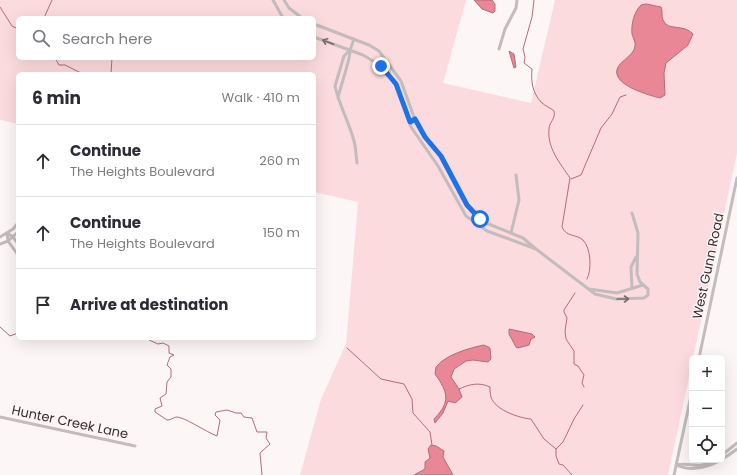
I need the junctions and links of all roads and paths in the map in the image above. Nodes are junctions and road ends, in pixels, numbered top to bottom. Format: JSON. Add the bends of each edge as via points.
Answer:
{"nodes":[{"id":1,"x":273,"y":0,"type":"edge"},
{"id":2,"x":284,"y":0,"type":"edge"},
{"id":3,"x":517,"y":0,"type":"edge"},
{"id":4,"x":282,"y":16,"type":"edge"},
{"id":5,"x":299,"y":16,"type":"edge"},
{"id":6,"x":316,"y":25,"type":"edge"},
{"id":7,"x":316,"y":38,"type":"edge"},
{"id":8,"x":354,"y":39,"type":"junction"},
{"id":9,"x":499,"y":49,"type":"dead end"},
{"id":10,"x":350,"y":50,"type":"junction"},
{"id":11,"x":391,"y":66,"type":"junction"},
{"id":12,"x":386,"y":71,"type":"junction"},
{"id":13,"x":338,"y":98,"type":"junction"},
{"id":14,"x":415,"y":119,"type":"junction"},
{"id":15,"x":410,"y":122,"type":"junction"},
{"id":16,"x":357,"y":163,"type":"dead end"},
{"id":17,"x":516,"y":175,"type":"dead end"},
{"id":18,"x":452,"y":177,"type":"junction"},
{"id":19,"x":737,"y":178,"type":"edge"},
{"id":20,"x":445,"y":180,"type":"junction"},
{"id":21,"x":473,"y":213,"type":"junction"},
{"id":22,"x":632,"y":213,"type":"dead end"},
{"id":23,"x":468,"y":218,"type":"junction"},
{"id":24,"x":16,"y":225,"type":"edge"},
{"id":25,"x":511,"y":233,"type":"junction"},
{"id":26,"x":7,"y":234,"type":"junction"},
{"id":27,"x":16,"y":234,"type":"edge"},
{"id":28,"x":0,"y":237,"type":"edge"},
{"id":29,"x":14,"y":237,"type":"junction"},
{"id":30,"x":509,"y":239,"type":"junction"},
{"id":31,"x":8,"y":240,"type":"junction"},
{"id":32,"x":16,"y":240,"type":"edge"},
{"id":33,"x":0,"y":244,"type":"edge"},
{"id":34,"x":536,"y":249,"type":"junction"},
{"id":35,"x":16,"y":251,"type":"edge"},
{"id":36,"x":637,"y":255,"type":"junction"},
{"id":37,"x":643,"y":285,"type":"junction"},
{"id":38,"x":587,"y":289,"type":"junction"},
{"id":39,"x":632,"y":289,"type":"junction"},
{"id":40,"x":700,"y":355,"type":"edge"},
{"id":41,"x":689,"y":405,"type":"edge"},
{"id":42,"x":0,"y":417,"type":"edge"},
{"id":43,"x":737,"y":443,"type":"edge"},
{"id":44,"x":135,"y":446,"type":"dead end"},
{"id":45,"x":737,"y":449,"type":"edge"},
{"id":46,"x":725,"y":452,"type":"edge"},
{"id":47,"x":708,"y":463,"type":"edge"},
{"id":48,"x":676,"y":465,"type":"junction"},
{"id":49,"x":698,"y":467,"type":"junction"},
{"id":50,"x":698,"y":472,"type":"junction"},
{"id":51,"x":674,"y":475,"type":"edge"}],
"edges":[{"from":1,"to":4,"type":"street"},
{"from":2,"to":5,"type":"street"},
{"from":3,"to":9,"type":"street"},
{"from":6,"to":8,"type":"street"},
{"from":10,"to":7,"type":"street","one_way":true},
{"from":8,"to":10,"type":"street"},
{"from":8,"to":11,"type":"street","via":[[376,49]]},
{"from":10,"to":12,"type":"street","via":[[373,60]]},
{"from":10,"to":13,"type":"street"},
{"from":10,"to":13,"type":"street","via":[[345,54],[336,78]]},
{"from":11,"to":12,"type":"street"},
{"from":11,"to":14,"type":"street","via":[[401,81]]},
{"from":12,"to":15,"type":"street","via":[[396,84]]},
{"from":13,"to":16,"type":"street","via":[[354,141]]},
{"from":14,"to":15,"type":"street"},
{"from":14,"to":18,"type":"street","via":[[425,137],[441,156]]},
{"from":15,"to":20,"type":"street"},
{"from":17,"to":25,"type":"street","via":[[519,200]]},
{"from":18,"to":20,"type":"street"},
{"from":18,"to":21,"type":"street"},
{"from":19,"to":40,"type":"street","name":"West Gunn Road"},
{"from":20,"to":23,"type":"street"},
{"from":21,"to":23,"type":"street"},
{"from":21,"to":25,"type":"street","via":[[486,223]]},
{"from":22,"to":36,"type":"street","via":[[638,233]]},
{"from":23,"to":30,"type":"street","via":[[484,230]]},
{"from":24,"to":26,"type":"street"},
{"from":25,"to":30,"type":"street"},
{"from":25,"to":34,"type":"street","via":[[525,239]]},
{"from":26,"to":28,"type":"street"},
{"from":26,"to":29,"type":"street"},
{"from":26,"to":31,"type":"street"},
{"from":27,"to":29,"type":"street"},
{"from":29,"to":31,"type":"street"},
{"from":29,"to":32,"type":"street"},
{"from":30,"to":34,"type":"street"},
{"from":31,"to":33,"type":"street"},
{"from":31,"to":35,"type":"street"},
{"from":34,"to":38,"type":"street"},
{"from":36,"to":37,"type":"street","via":[[637,274]]},
{"from":36,"to":39,"type":"street","via":[[631,267]]},
{"from":38,"to":37,"type":"street","one_way":true,"via":[[606,298],[642,299],[647,297],[648,293]]},
{"from":37,"to":39,"type":"street"},
{"from":38,"to":39,"type":"street","via":[[613,293]]},
{"from":41,"to":48,"type":"street"},
{"from":42,"to":44,"type":"street","name":"Hunter Creek Lane"},
{"from":43,"to":46,"type":"street"},
{"from":45,"to":50,"type":"street","via":[[722,462]]},
{"from":47,"to":49,"type":"street"},
{"from":48,"to":49,"type":"street"},
{"from":48,"to":50,"type":"street","via":[[689,472]]},
{"from":48,"to":51,"type":"street"},
{"from":49,"to":50,"type":"street"}]}
